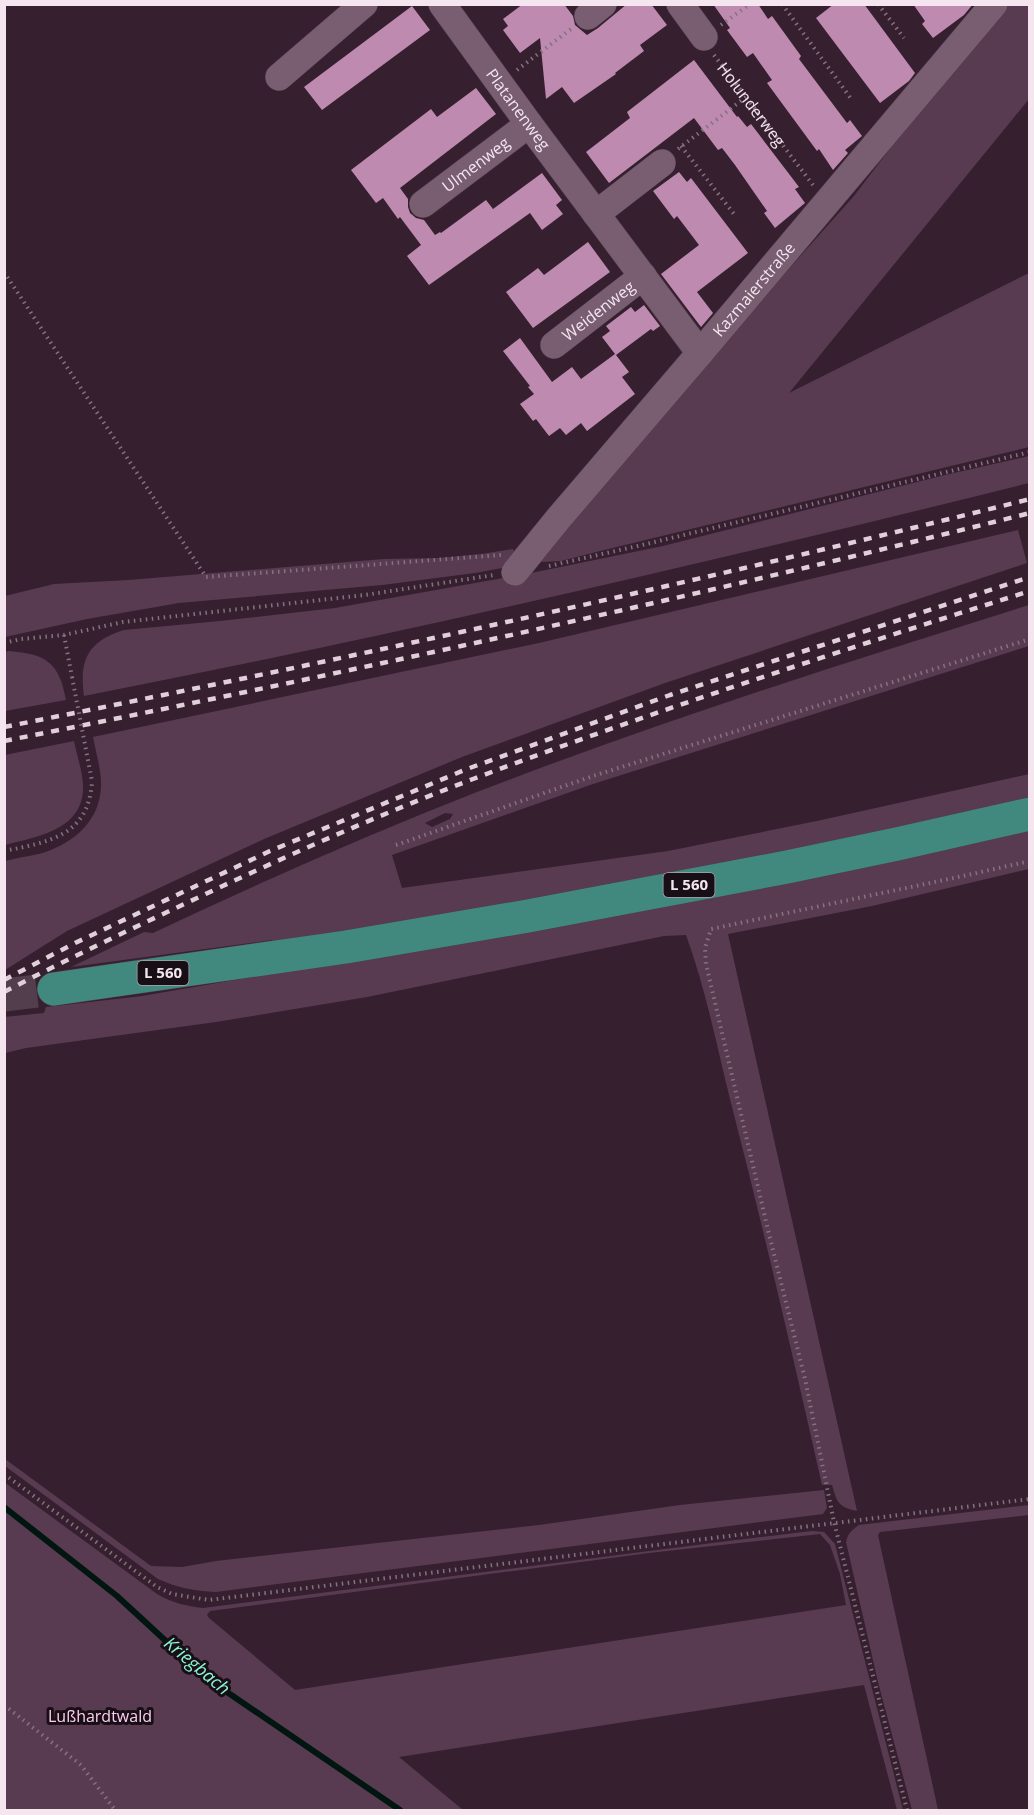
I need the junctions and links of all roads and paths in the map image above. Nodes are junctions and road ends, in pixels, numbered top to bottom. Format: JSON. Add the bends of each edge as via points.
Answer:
{"nodes":[{"id":1,"x":442,"y":4,"type":"edge"},
{"id":2,"x":680,"y":4,"type":"edge"},
{"id":3,"x":750,"y":4,"type":"edge"},
{"id":4,"x":782,"y":4,"type":"edge"},
{"id":5,"x":878,"y":4,"type":"edge"},
{"id":6,"x":994,"y":4,"type":"edge"},
{"id":7,"x":359,"y":6,"type":"edge"},
{"id":8,"x":595,"y":10,"type":"edge"},
{"id":9,"x":704,"y":37,"type":"junction"},
{"id":10,"x":904,"y":38,"type":"dead end"},
{"id":11,"x":279,"y":78,"type":"dead end"},
{"id":12,"x":500,"y":83,"type":"junction"},
{"id":13,"x":746,"y":97,"type":"junction"},
{"id":14,"x":852,"y":100,"type":"dead end"},
{"id":15,"x":530,"y":124,"type":"junction"},
{"id":16,"x":672,"y":155,"type":"junction"},
{"id":17,"x":826,"y":203,"type":"junction"},
{"id":18,"x":423,"y":204,"type":"dead end"},
{"id":19,"x":597,"y":214,"type":"junction"},
{"id":20,"x":734,"y":214,"type":"dead end"},
{"id":21,"x":4,"y":272,"type":"edge"},
{"id":22,"x":643,"y":276,"type":"junction"},
{"id":23,"x":554,"y":345,"type":"dead end"},
{"id":24,"x":700,"y":353,"type":"junction"},
{"id":25,"x":1029,"y":452,"type":"edge"},
{"id":26,"x":520,"y":566,"type":"junction"},
{"id":27,"x":64,"y":635,"type":"junction"},
{"id":28,"x":1029,"y":639,"type":"edge"},
{"id":29,"x":4,"y":643,"type":"edge"},
{"id":30,"x":1029,"y":814,"type":"edge"},
{"id":31,"x":396,"y":845,"type":"dead end"},
{"id":32,"x":4,"y":851,"type":"edge"},
{"id":33,"x":1029,"y":861,"type":"edge"},
{"id":34,"x":54,"y":989,"type":"tunnel mouth"},
{"id":35,"x":4,"y":1474,"type":"edge"},
{"id":36,"x":1029,"y":1499,"type":"edge"},
{"id":37,"x":834,"y":1522,"type":"junction"},
{"id":38,"x":4,"y":1705,"type":"edge"},
{"id":39,"x":115,"y":1810,"type":"edge"},
{"id":40,"x":907,"y":1810,"type":"edge"}],
"edges":[{"from":1,"to":12,"type":"street","name":"Platanenweg"},
{"from":2,"to":9,"type":"street"},
{"from":3,"to":9,"type":"path"},
{"from":4,"to":14,"type":"path"},
{"from":5,"to":10,"type":"path"},
{"from":6,"to":17,"type":"street","name":"Kazmaierstraße"},
{"from":7,"to":11,"type":"street"},
{"from":8,"to":12,"type":"path"},
{"from":9,"to":13,"type":"path","name":"Holunderweg"},
{"from":12,"to":15,"type":"street","name":"Platanenweg"},
{"from":13,"to":16,"type":"path"},
{"from":13,"to":17,"type":"path","name":"Holunderweg"},
{"from":15,"to":18,"type":"street","name":"Ulmenweg"},
{"from":15,"to":19,"type":"street","name":"Platanenweg"},
{"from":16,"to":19,"type":"street"},
{"from":16,"to":20,"type":"path"},
{"from":17,"to":24,"type":"street","name":"Kazmaierstraße"},
{"from":19,"to":22,"type":"street","name":"Platanenweg"},
{"from":21,"to":26,"type":"path","via":[[206,577],[505,555]]},
{"from":22,"to":23,"type":"street","name":"Weidenweg"},
{"from":22,"to":24,"type":"street","name":"Platanenweg"},
{"from":24,"to":26,"type":"street","name":"Kazmaierstraße"},
{"from":25,"to":26,"type":"path","via":[[571,562]]},
{"from":26,"to":27,"type":"path","via":[[366,595],[123,622]]},
{"from":27,"to":29,"type":"path"},
{"from":27,"to":32,"type":"path","bridge":true,"via":[[92,781],[91,797],[87,810],[72,827],[50,842]]},
{"from":28,"to":31,"type":"path","via":[[593,776]]},
{"from":30,"to":34,"type":"main road","number":"L 560","via":[[787,867],[528,916]]},
{"from":33,"to":37,"type":"path","via":[[711,929],[705,948],[768,1230],[806,1379]]},
{"from":35,"to":37,"type":"path","via":[[158,1587],[172,1594],[209,1600]]},
{"from":36,"to":37,"type":"path"},
{"from":37,"to":40,"type":"path"},
{"from":38,"to":39,"type":"path","via":[[81,1765]]}]}
